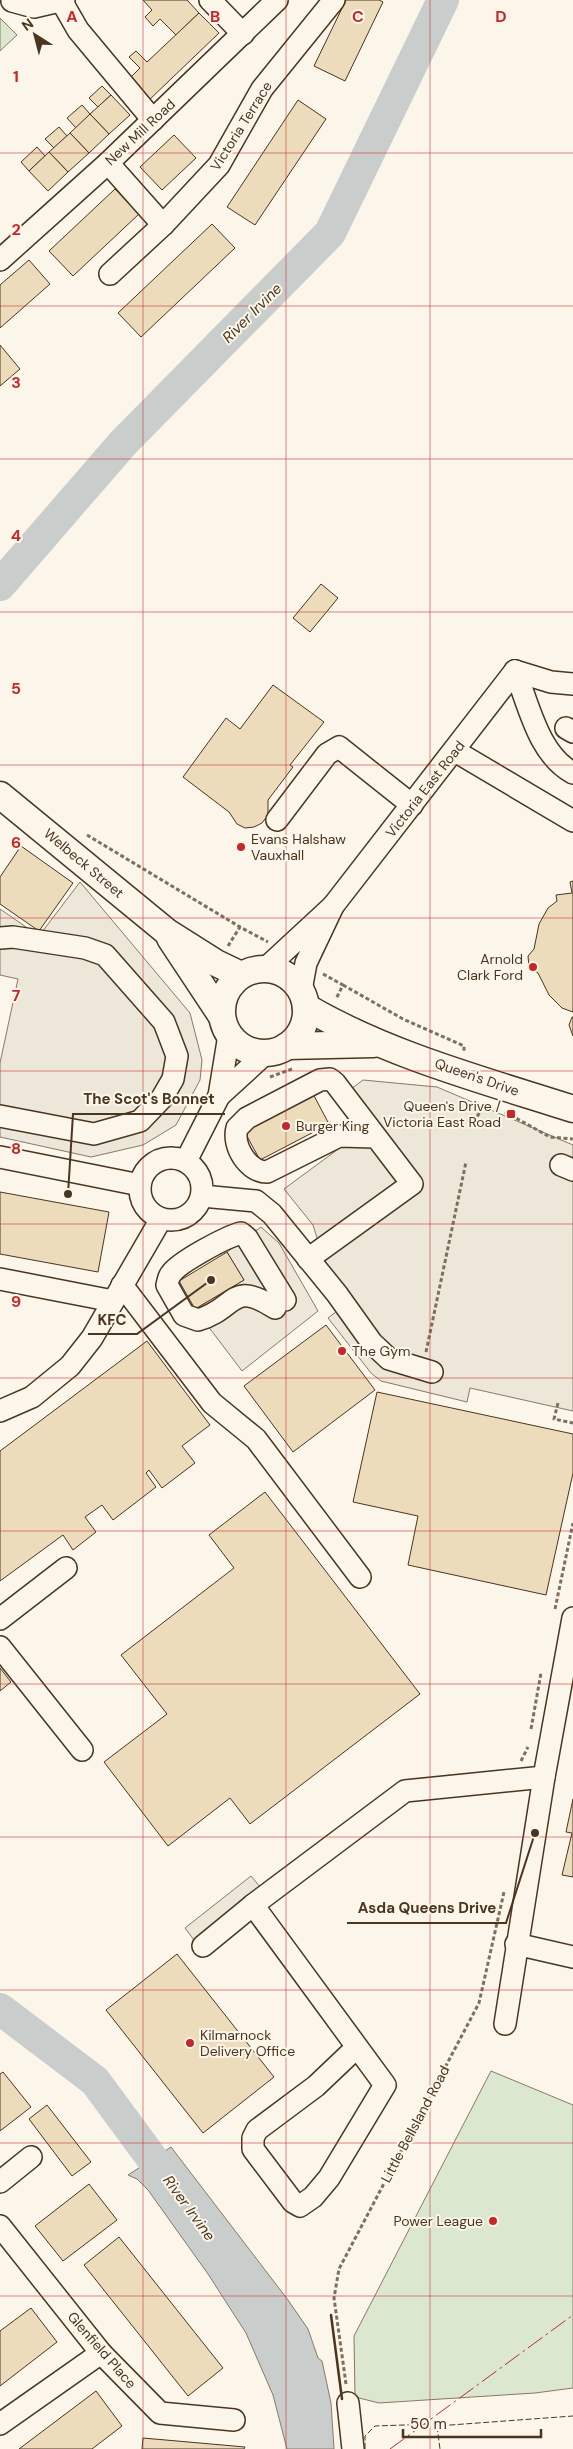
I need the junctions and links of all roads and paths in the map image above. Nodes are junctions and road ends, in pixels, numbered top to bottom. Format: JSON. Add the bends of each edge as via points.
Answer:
{"nodes":[{"id":1,"x":210,"y":0,"type":"edge"},
{"id":2,"x":277,"y":0,"type":"edge"},
{"id":3,"x":334,"y":0,"type":"edge"},
{"id":4,"x":12,"y":1,"type":"edge"},
{"id":5,"x":63,"y":1,"type":"edge"},
{"id":6,"x":243,"y":34,"type":"junction"},
{"id":7,"x":153,"y":120,"type":"junction"},
{"id":8,"x":108,"y":163,"type":"junction"},
{"id":9,"x":163,"y":225,"type":"junction"},
{"id":10,"x":0,"y":260,"type":"edge"},
{"id":11,"x":110,"y":274,"type":"dead end"},
{"id":12,"x":515,"y":671,"type":"junction"},
{"id":13,"x":573,"y":684,"type":"edge"},
{"id":14,"x":455,"y":751,"type":"junction"},
{"id":15,"x":573,"y":773,"type":"edge"},
{"id":16,"x":0,"y":794,"type":"edge"},
{"id":17,"x":412,"y":805,"type":"junction"},
{"id":18,"x":278,"y":820,"type":"dead end"},
{"id":19,"x":573,"y":821,"type":"edge"},
{"id":20,"x":54,"y":838,"type":"junction"},
{"id":21,"x":333,"y":906,"type":"junction"},
{"id":22,"x":240,"y":927,"type":"junction"},
{"id":23,"x":167,"y":932,"type":"junction"},
{"id":24,"x":0,"y":938,"type":"edge"},
{"id":25,"x":275,"y":959,"type":"junction"},
{"id":26,"x":216,"y":963,"type":"junction"},
{"id":27,"x":306,"y":963,"type":"junction"},
{"id":28,"x":241,"y":975,"type":"junction"},
{"id":29,"x":343,"y":985,"type":"junction"},
{"id":30,"x":304,"y":998,"type":"junction"},
{"id":31,"x":328,"y":1020,"type":"junction"},
{"id":32,"x":225,"y":1025,"type":"junction"},
{"id":33,"x":381,"y":1044,"type":"junction"},
{"id":34,"x":314,"y":1045,"type":"junction"},
{"id":35,"x":267,"y":1057,"type":"junction"},
{"id":36,"x":464,"y":1074,"type":"junction"},
{"id":37,"x":219,"y":1096,"type":"junction"},
{"id":38,"x":487,"y":1100,"type":"dead end"},
{"id":39,"x":573,"y":1109,"type":"edge"},
{"id":40,"x":0,"y":1116,"type":"edge"},
{"id":41,"x":474,"y":1122,"type":"dead end"},
{"id":42,"x":375,"y":1136,"type":"junction"},
{"id":43,"x":0,"y":1157,"type":"edge"},
{"id":44,"x":186,"y":1161,"type":"junction"},
{"id":45,"x":466,"y":1162,"type":"dead end"},
{"id":46,"x":140,"y":1186,"type":"junction"},
{"id":47,"x":202,"y":1196,"type":"junction"},
{"id":48,"x":161,"y":1219,"type":"junction"},
{"id":49,"x":308,"y":1259,"type":"junction"},
{"id":50,"x":0,"y":1279,"type":"edge"},
{"id":51,"x":117,"y":1293,"type":"junction"},
{"id":52,"x":280,"y":1304,"type":"joint"},
{"id":53,"x":427,"y":1371,"type":"joint"},
{"id":54,"x":558,"y":1403,"type":"dead end"},
{"id":55,"x":0,"y":1411,"type":"edge"},
{"id":56,"x":573,"y":1423,"type":"edge"},
{"id":57,"x":66,"y":1568,"type":"dead end"},
{"id":58,"x":360,"y":1578,"type":"dead end"},
{"id":59,"x":573,"y":1618,"type":"edge"},
{"id":60,"x":0,"y":1619,"type":"edge"},
{"id":61,"x":0,"y":1647,"type":"edge"},
{"id":62,"x":82,"y":1750,"type":"dead end"},
{"id":63,"x":544,"y":1777,"type":"junction"},
{"id":64,"x":504,"y":1890,"type":"dead end"},
{"id":65,"x":253,"y":1905,"type":"junction"},
{"id":66,"x":516,"y":1944,"type":"junction"},
{"id":67,"x":202,"y":1946,"type":"dead end"},
{"id":68,"x":573,"y":1956,"type":"edge"},
{"id":69,"x":506,"y":2024,"type":"dead end"},
{"id":70,"x":356,"y":2048,"type":"junction"},
{"id":71,"x":31,"y":2157,"type":"dead end"},
{"id":72,"x":0,"y":2182,"type":"edge"},
{"id":73,"x":0,"y":2226,"type":"edge"},
{"id":74,"x":101,"y":2353,"type":"junction"},
{"id":75,"x":348,"y":2403,"type":"joint"},
{"id":76,"x":234,"y":2420,"type":"dead end"},
{"id":77,"x":0,"y":2424,"type":"edge"},
{"id":78,"x":353,"y":2449,"type":"edge"}],
"edges":[{"from":1,"to":6,"type":"street"},
{"from":2,"to":6,"type":"street","name":"New Mill Road"},
{"from":3,"to":9,"type":"street","name":"Victoria Terrace","via":[[262,89],[219,165]]},
{"from":4,"to":5,"type":"street","via":[[34,7]]},
{"from":5,"to":7,"type":"street","via":[[78,30]]},
{"from":6,"to":7,"type":"street","name":"New Mill Road"},
{"from":7,"to":8,"type":"street","name":"New Mill Road"},
{"from":8,"to":9,"type":"street"},
{"from":8,"to":10,"type":"street","name":"New Mill Road"},
{"from":9,"to":11,"type":"street","name":"Victoria Terrace"},
{"from":12,"to":13,"type":"street","via":[[551,682]]},
{"from":12,"to":14,"type":"street","name":"Victoria East Road"},
{"from":12,"to":15,"type":"street","via":[[545,747],[554,759]]},
{"from":14,"to":17,"type":"street","name":"Victoria East Road"},
{"from":14,"to":19,"type":"street"},
{"from":16,"to":20,"type":"main road","name":"Welbeck Street"},
{"from":17,"to":18,"type":"street","via":[[338,747],[327,754]]},
{"from":17,"to":21,"type":"street","name":"Victoria East Road"},
{"from":20,"to":22,"type":"path","via":[[70,825]]},
{"from":20,"to":23,"type":"main road","name":"Welbeck Street"},
{"from":21,"to":25,"type":"street","name":"Victoria East Road"},
{"from":21,"to":27,"type":"street","name":"Victoria East Road"},
{"from":22,"to":25,"type":"path"},
{"from":22,"to":26,"type":"path"},
{"from":23,"to":26,"type":"main road","name":"Welbeck Street"},
{"from":23,"to":32,"type":"main road","name":"Welbeck Street"},
{"from":24,"to":40,"type":"street","via":[[86,948],[105,955],[164,1022],[177,1056],[173,1079],[162,1098],[140,1121],[94,1134]]},
{"from":25,"to":28,"type":"main road"},
{"from":25,"to":30,"type":"main road"},
{"from":26,"to":28,"type":"main road","name":"Welbeck Street"},
{"from":27,"to":29,"type":"path"},
{"from":27,"to":30,"type":"street","name":"Victoria East Road"},
{"from":28,"to":32,"type":"main road","via":[[226,992]]},
{"from":29,"to":31,"type":"path"},
{"from":29,"to":36,"type":"path","via":[[403,1019],[464,1046]]},
{"from":30,"to":31,"type":"main road","name":"Queen's Drive"},
{"from":30,"to":35,"type":"main road","via":[[302,1029]]},
{"from":31,"to":33,"type":"main road","name":"Queen's Drive"},
{"from":32,"to":35,"type":"main road","via":[[239,1045]]},
{"from":32,"to":37,"type":"street"},
{"from":33,"to":34,"type":"main road","name":"Queen's Drive"},
{"from":33,"to":36,"type":"main road","name":"Queen's Drive"},
{"from":34,"to":35,"type":"main road","name":"Queen's Drive"},
{"from":34,"to":35,"type":"path","via":[[304,1065],[264,1079]]},
{"from":35,"to":37,"type":"street"},
{"from":36,"to":39,"type":"main road","name":"Queen's Drive"},
{"from":37,"to":44,"type":"street"},
{"from":38,"to":41,"type":"path"},
{"from":42,"to":42,"type":"street","via":[[330,1079],[320,1080],[241,1123],[236,1140],[249,1166],[259,1172],[267,1172],[339,1136]]},
{"from":42,"to":49,"type":"street","via":[[412,1184]]},
{"from":43,"to":46,"type":"street"},
{"from":44,"to":46,"type":"street","via":[[172,1158],[157,1161],[143,1176]]},
{"from":44,"to":47,"type":"street","via":[[200,1176]]},
{"from":45,"to":53,"type":"path"},
{"from":46,"to":48,"type":"street","via":[[145,1206]]},
{"from":47,"to":48,"type":"street","via":[[198,1206],[186,1216],[171,1221]]},
{"from":47,"to":49,"type":"street","via":[[256,1201],[272,1214]]},
{"from":48,"to":51,"type":"street"},
{"from":49,"to":53,"type":"street","via":[[372,1343],[390,1359]]},
{"from":50,"to":51,"type":"street"},
{"from":51,"to":55,"type":"street","via":[[92,1338],[70,1366],[32,1398]]},
{"from":51,"to":58,"type":"street","via":[[212,1403],[256,1439]]},
{"from":52,"to":52,"type":"street","via":[[243,1294],[198,1320],[184,1315],[166,1285],[177,1268],[230,1236],[241,1234],[247,1238]]},
{"from":54,"to":56,"type":"path","via":[[554,1419]]},
{"from":57,"to":60,"type":"street"},
{"from":59,"to":63,"type":"street"},
{"from":61,"to":62,"type":"street"},
{"from":63,"to":65,"type":"street","via":[[405,1790]]},
{"from":63,"to":66,"type":"street"},
{"from":64,"to":75,"type":"path","name":"Little Bellsland Road","via":[[478,2003],[339,2269],[334,2298]]},
{"from":65,"to":67,"type":"street"},
{"from":65,"to":70,"type":"street"},
{"from":66,"to":68,"type":"street"},
{"from":66,"to":69,"type":"street"},
{"from":70,"to":70,"type":"street","via":[[316,2086],[257,2130],[253,2138],[253,2148],[293,2202],[300,2206],[313,2197],[329,2178],[385,2085]]},
{"from":71,"to":72,"type":"street"},
{"from":73,"to":74,"type":"street","name":"Glenfield Place"},
{"from":74,"to":76,"type":"street","name":"Glenfield Place","via":[[160,2413]]},
{"from":74,"to":77,"type":"street"},
{"from":75,"to":78,"type":"street"}]}
